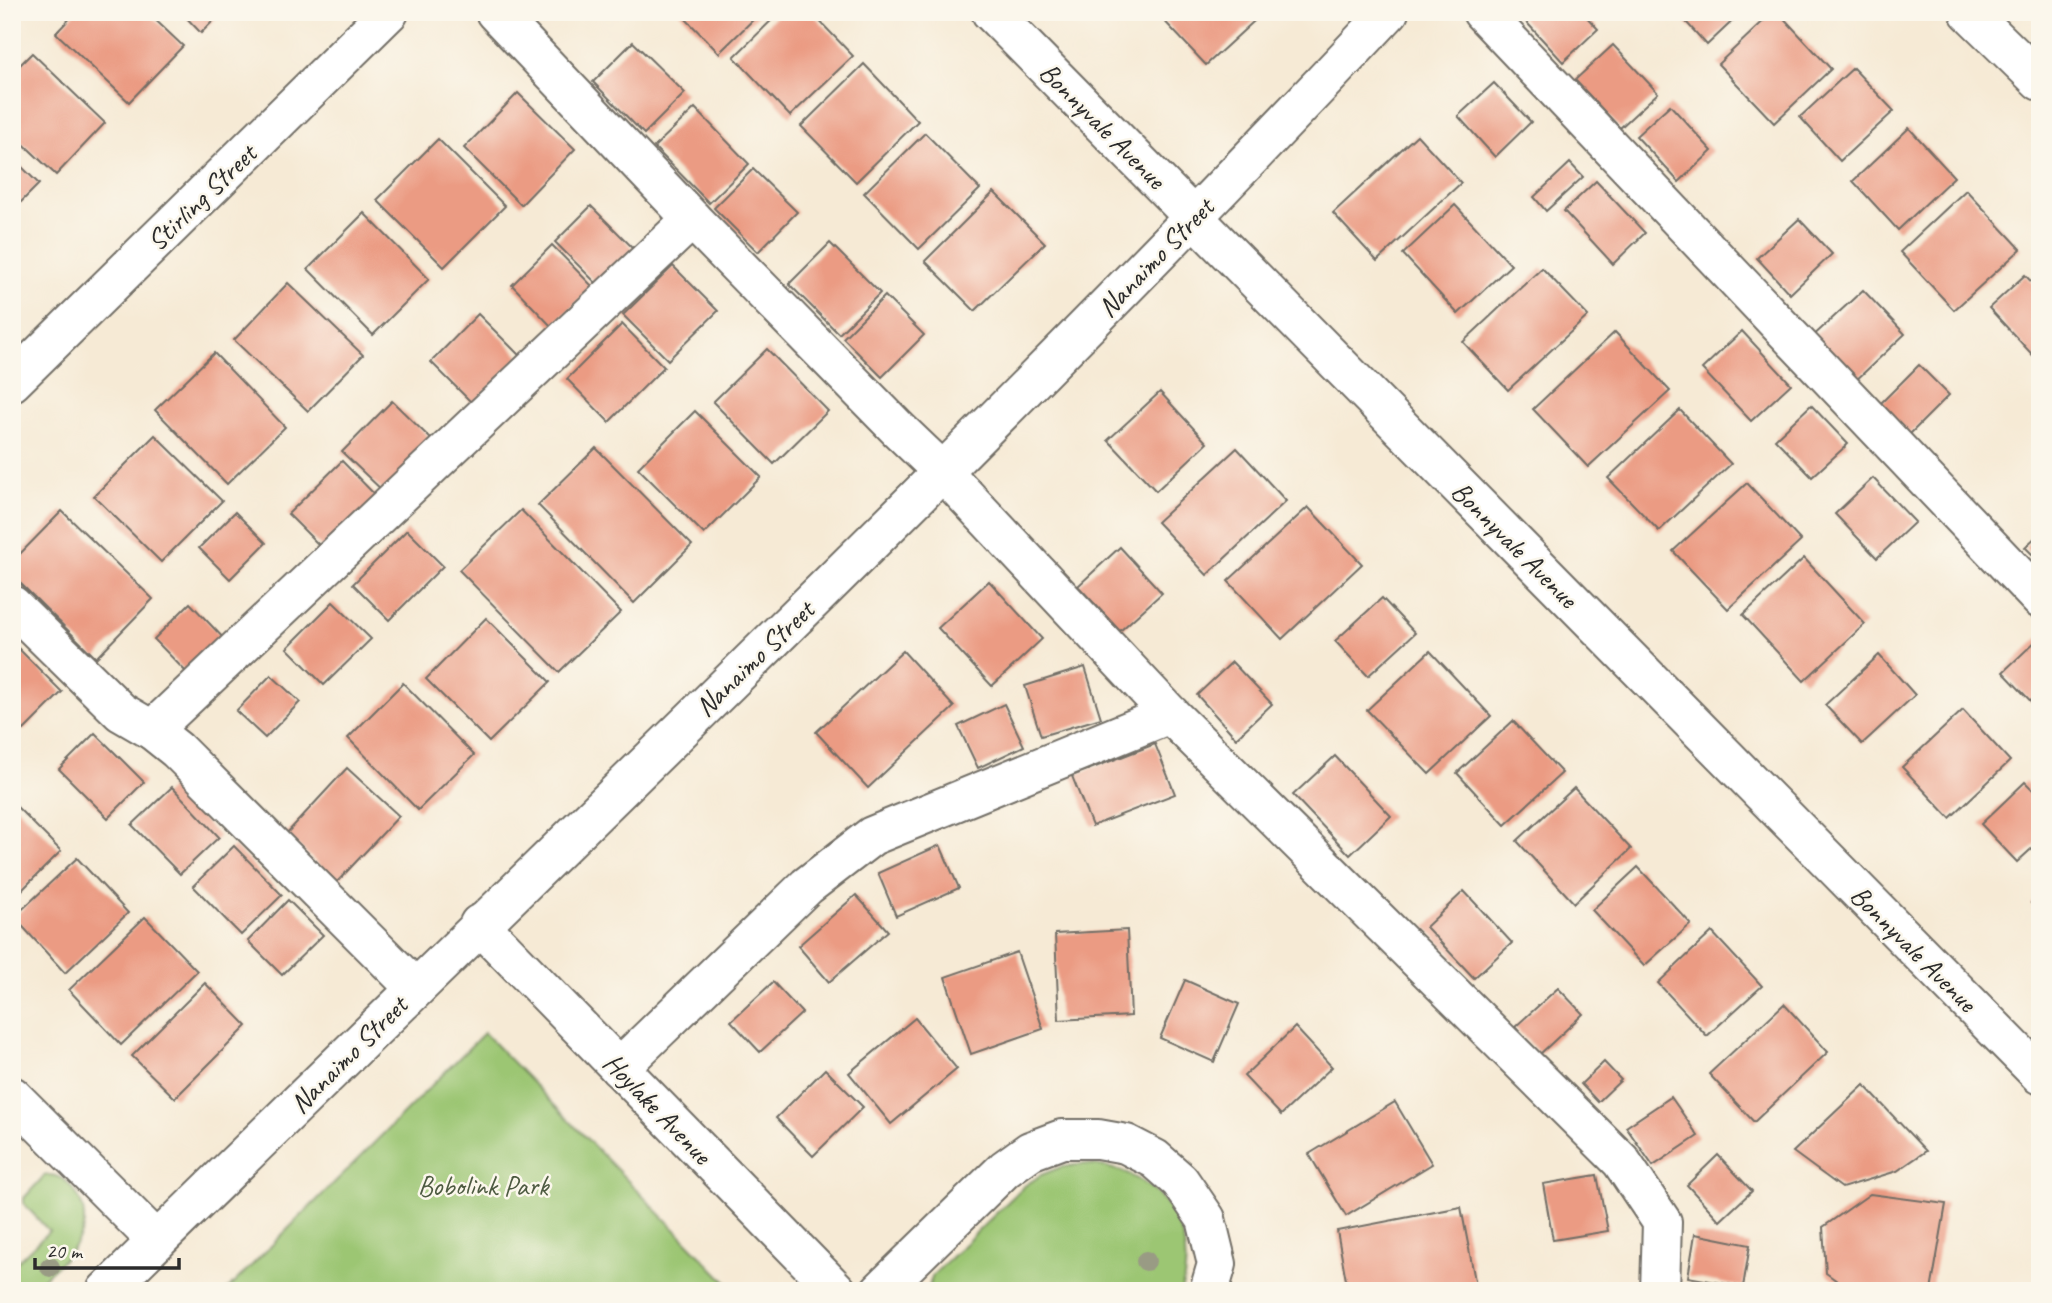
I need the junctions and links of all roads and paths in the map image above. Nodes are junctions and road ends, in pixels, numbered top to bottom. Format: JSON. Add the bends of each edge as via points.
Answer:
{"nodes":[{"id":1,"x":389,"y":12,"type":"edge"},
{"id":2,"x":495,"y":12,"type":"edge"},
{"id":3,"x":991,"y":12,"type":"edge"},
{"id":4,"x":1389,"y":12,"type":"edge"},
{"id":5,"x":1482,"y":12,"type":"edge"},
{"id":6,"x":1969,"y":12,"type":"edge"},
{"id":7,"x":2040,"y":81,"type":"edge"},
{"id":8,"x":1193,"y":216,"type":"junction"},
{"id":9,"x":692,"y":219,"type":"junction"},
{"id":10,"x":12,"y":382,"type":"edge"},
{"id":11,"x":944,"y":473,"type":"junction"},
{"id":12,"x":2040,"y":599,"type":"edge"},
{"id":13,"x":12,"y":605,"type":"edge"},
{"id":14,"x":1170,"y":714,"type":"junction"},
{"id":15,"x":152,"y":730,"type":"junction"},
{"id":16,"x":479,"y":925,"type":"junction"},
{"id":17,"x":415,"y":988,"type":"junction"},
{"id":18,"x":620,"y":1068,"type":"junction"},
{"id":19,"x":2040,"y":1075,"type":"edge"},
{"id":20,"x":12,"y":1096,"type":"edge"},
{"id":21,"x":157,"y":1241,"type":"junction"},
{"id":22,"x":106,"y":1291,"type":"edge"},
{"id":23,"x":837,"y":1291,"type":"edge"},
{"id":24,"x":880,"y":1291,"type":"edge"},
{"id":25,"x":1209,"y":1291,"type":"edge"},
{"id":26,"x":1660,"y":1291,"type":"edge"}],
"edges":[{"from":1,"to":10,"type":"street","name":"Stirling Street"},
{"from":2,"to":9,"type":"street"},
{"from":3,"to":8,"type":"street","name":"Bonnyvale Avenue"},
{"from":4,"to":8,"type":"street","name":"Nanaimo Street"},
{"from":5,"to":12,"type":"street"},
{"from":6,"to":7,"type":"street"},
{"from":8,"to":11,"type":"street","name":"Nanaimo Street"},
{"from":8,"to":19,"type":"street","name":"Bonnyvale Avenue"},
{"from":9,"to":11,"type":"street"},
{"from":9,"to":15,"type":"street"},
{"from":11,"to":14,"type":"street"},
{"from":11,"to":16,"type":"street","name":"Nanaimo Street"},
{"from":13,"to":15,"type":"street","via":[[121,712]]},
{"from":14,"to":18,"type":"street","via":[[872,836],[807,886]]},
{"from":14,"to":26,"type":"street","via":[[1621,1161],[1662,1222]]},
{"from":15,"to":17,"type":"street"},
{"from":16,"to":17,"type":"street","name":"Nanaimo Street"},
{"from":16,"to":18,"type":"street","name":"Hoylake Avenue"},
{"from":17,"to":21,"type":"street","name":"Nanaimo Street"},
{"from":18,"to":23,"type":"street","name":"Hoylake Avenue"},
{"from":20,"to":21,"type":"street"},
{"from":21,"to":22,"type":"street","name":"Nanaimo Street"},
{"from":24,"to":25,"type":"street","via":[[1005,1169],[1030,1151],[1062,1139],[1126,1144],[1155,1159],[1180,1181],[1206,1219],[1217,1264]]}]}
